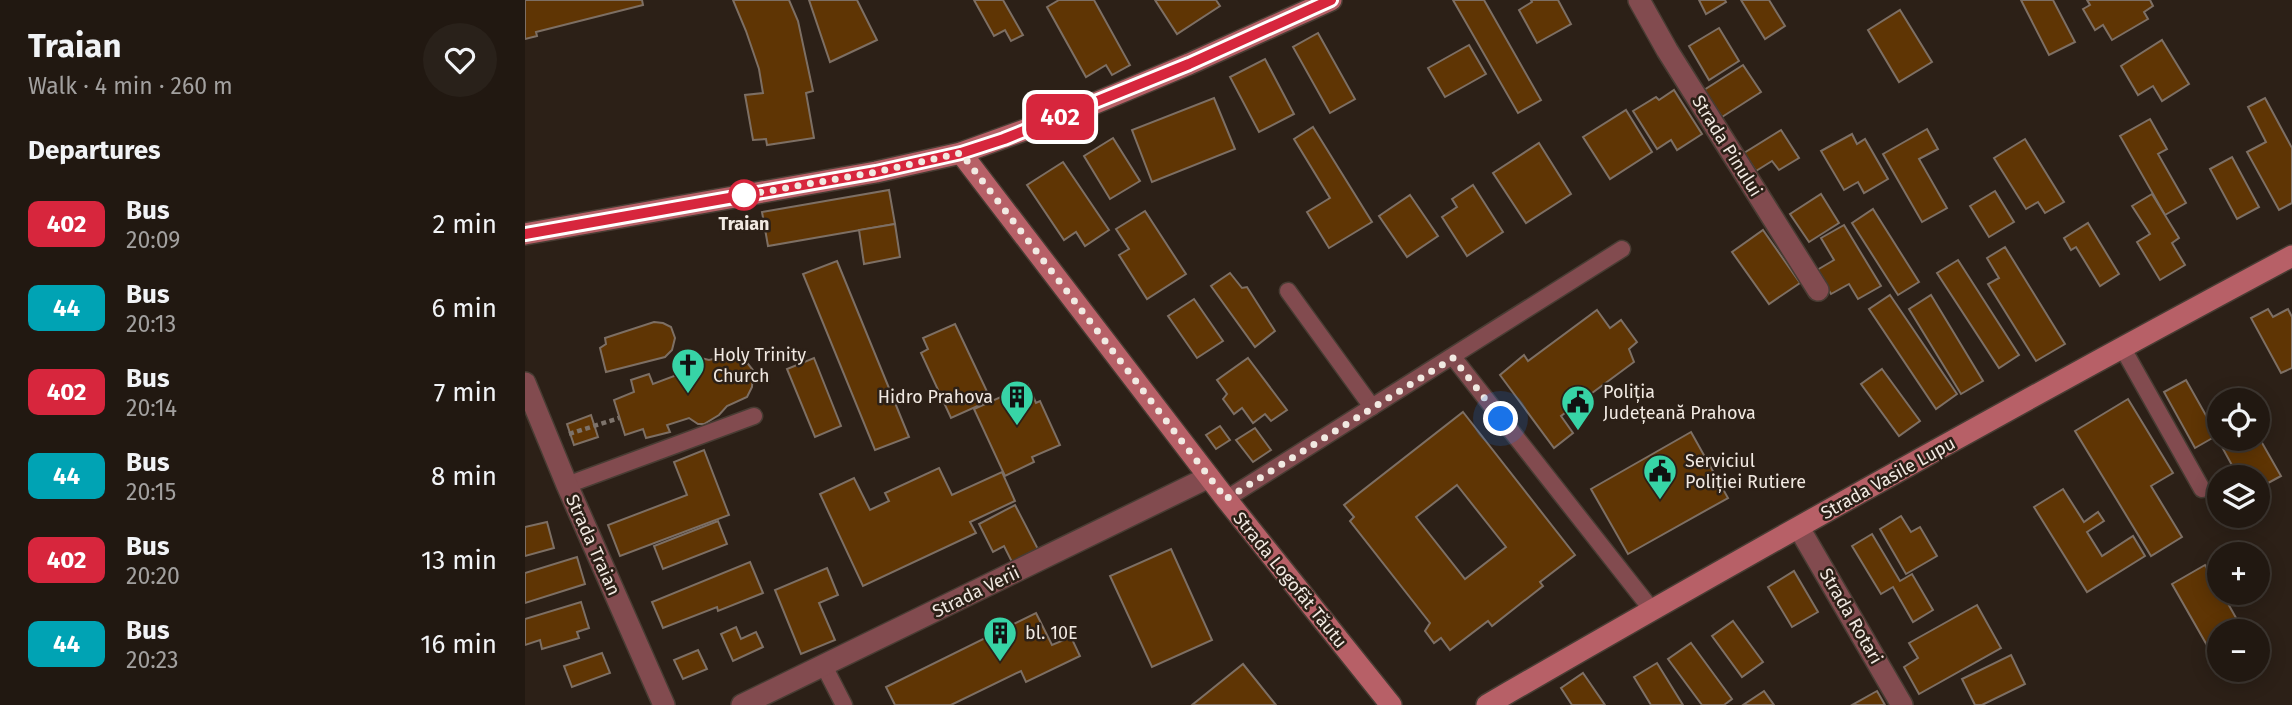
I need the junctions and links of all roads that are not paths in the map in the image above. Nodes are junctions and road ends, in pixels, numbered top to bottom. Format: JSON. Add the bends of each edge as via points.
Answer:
{"nodes":[{"id":1,"x":1331,"y":0,"type":"edge"},
{"id":2,"x":1639,"y":0,"type":"edge"},
{"id":3,"x":961,"y":153,"type":"junction"},
{"id":4,"x":525,"y":234,"type":"edge"},
{"id":5,"x":1622,"y":249,"type":"dead end"},
{"id":6,"x":2292,"y":256,"type":"edge"},
{"id":7,"x":1818,"y":290,"type":"dead end"},
{"id":8,"x":1287,"y":291,"type":"dead end"},
{"id":9,"x":2122,"y":347,"type":"junction"},
{"id":10,"x":1453,"y":358,"type":"junction"},
{"id":11,"x":525,"y":383,"type":"edge"},
{"id":12,"x":1372,"y":407,"type":"junction"},
{"id":13,"x":754,"y":416,"type":"dead end"},
{"id":14,"x":1209,"y":477,"type":"junction"},
{"id":15,"x":566,"y":485,"type":"junction"},
{"id":16,"x":2202,"y":489,"type":"dead end"},
{"id":17,"x":1226,"y":499,"type":"junction"},
{"id":18,"x":1799,"y":528,"type":"junction"},
{"id":19,"x":1652,"y":610,"type":"junction"},
{"id":20,"x":824,"y":666,"type":"junction"},
{"id":21,"x":664,"y":705,"type":"edge"},
{"id":22,"x":742,"y":705,"type":"edge"},
{"id":23,"x":844,"y":705,"type":"edge"},
{"id":24,"x":1391,"y":705,"type":"edge"},
{"id":25,"x":1487,"y":705,"type":"edge"},
{"id":26,"x":1902,"y":705,"type":"edge"}],
"edges":[{"from":1,"to":3,"type":"street","via":[[1189,64]]},
{"from":2,"to":7,"type":"street","name":"Strada Pinului"},
{"from":3,"to":4,"type":"street"},
{"from":3,"to":14,"type":"street","name":"Strada Logofăt Tăutu"},
{"from":5,"to":10,"type":"lane"},
{"from":6,"to":9,"type":"street","name":"Strada Vasile Lupu"},
{"from":8,"to":12,"type":"lane"},
{"from":9,"to":16,"type":"lane"},
{"from":9,"to":18,"type":"street","name":"Strada Vasile Lupu"},
{"from":10,"to":12,"type":"lane"},
{"from":10,"to":19,"type":"lane"},
{"from":11,"to":15,"type":"street","name":"Strada Traian"},
{"from":12,"to":17,"type":"lane"},
{"from":13,"to":15,"type":"lane"},
{"from":14,"to":17,"type":"street","name":"Strada Logofăt Tăutu"},
{"from":14,"to":20,"type":"street","name":"Strada Verii"},
{"from":15,"to":21,"type":"street","name":"Strada Traian"},
{"from":17,"to":24,"type":"street","name":"Strada Logofăt Tăutu"},
{"from":18,"to":19,"type":"street","name":"Strada Vasile Lupu"},
{"from":18,"to":26,"type":"street","name":"Strada Rotari"},
{"from":19,"to":25,"type":"street","name":"Strada Vasile Lupu"},
{"from":20,"to":22,"type":"street","name":"Strada Verii"},
{"from":20,"to":23,"type":"lane"}]}
